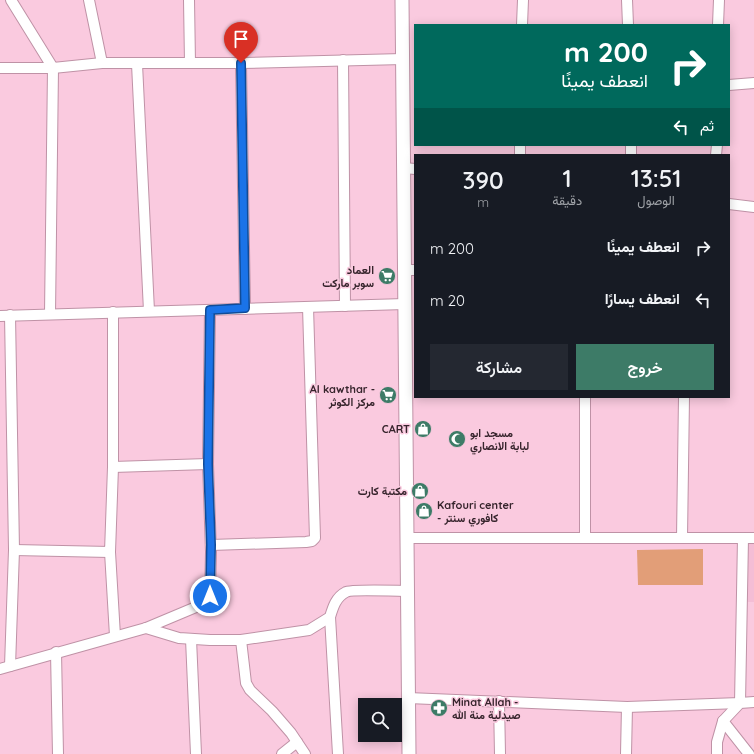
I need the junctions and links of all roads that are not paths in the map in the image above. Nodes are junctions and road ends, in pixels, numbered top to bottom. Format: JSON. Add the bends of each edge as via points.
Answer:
{"nodes":[{"id":1,"x":12,"y":0,"type":"edge"},
{"id":2,"x":89,"y":0,"type":"edge"},
{"id":3,"x":189,"y":0,"type":"edge"},
{"id":4,"x":402,"y":0,"type":"edge"},
{"id":5,"x":523,"y":0,"type":"edge"},
{"id":6,"x":627,"y":0,"type":"edge"},
{"id":7,"x":719,"y":0,"type":"edge"},
{"id":8,"x":522,"y":24,"type":"edge"},
{"id":9,"x":628,"y":24,"type":"edge"},
{"id":10,"x":718,"y":24,"type":"edge"},
{"id":11,"x":403,"y":59,"type":"junction"},
{"id":12,"x":342,"y":60,"type":"junction"},
{"id":13,"x":102,"y":63,"type":"junction"},
{"id":14,"x":190,"y":63,"type":"junction"},
{"id":15,"x":241,"y":63,"type":"junction"},
{"id":16,"x":137,"y":64,"type":"junction"},
{"id":17,"x":0,"y":68,"type":"edge"},
{"id":18,"x":53,"y":68,"type":"junction"},
{"id":19,"x":754,"y":83,"type":"edge"},
{"id":20,"x":730,"y":84,"type":"edge"},
{"id":21,"x":410,"y":168,"type":"edge"},
{"id":22,"x":730,"y":204,"type":"edge"},
{"id":23,"x":754,"y":207,"type":"edge"},
{"id":24,"x":410,"y":270,"type":"edge"},
{"id":25,"x":405,"y":304,"type":"junction"},
{"id":26,"x":345,"y":306,"type":"junction"},
{"id":27,"x":308,"y":307,"type":"junction"},
{"id":28,"x":245,"y":308,"type":"junction"},
{"id":29,"x":210,"y":310,"type":"junction"},
{"id":30,"x":149,"y":311,"type":"junction"},
{"id":31,"x":113,"y":312,"type":"junction"},
{"id":32,"x":50,"y":314,"type":"junction"},
{"id":33,"x":5,"y":316,"type":"edge"},
{"id":34,"x":5,"y":373,"type":"edge"},
{"id":35,"x":585,"y":398,"type":"edge"},
{"id":36,"x":684,"y":398,"type":"edge"},
{"id":37,"x":208,"y":464,"type":"junction"},
{"id":38,"x":113,"y":467,"type":"junction"},
{"id":39,"x":407,"y":538,"type":"junction"},
{"id":40,"x":585,"y":538,"type":"junction"},
{"id":41,"x":682,"y":538,"type":"junction"},
{"id":42,"x":743,"y":538,"type":"junction"},
{"id":43,"x":754,"y":538,"type":"edge"},
{"id":44,"x":211,"y":545,"type":"junction"},
{"id":45,"x":14,"y":550,"type":"junction"},
{"id":46,"x":110,"y":552,"type":"junction"},
{"id":47,"x":408,"y":591,"type":"junction"},
{"id":48,"x":330,"y":617,"type":"junction"},
{"id":49,"x":146,"y":628,"type":"junction"},
{"id":50,"x":115,"y":636,"type":"junction"},
{"id":51,"x":191,"y":639,"type":"junction"},
{"id":52,"x":241,"y":640,"type":"junction"},
{"id":53,"x":56,"y":652,"type":"junction"},
{"id":54,"x":5,"y":667,"type":"edge"},
{"id":55,"x":408,"y":698,"type":"junction"},
{"id":56,"x":499,"y":701,"type":"junction"},
{"id":57,"x":740,"y":702,"type":"junction"},
{"id":58,"x":754,"y":702,"type":"edge"},
{"id":59,"x":626,"y":707,"type":"junction"},
{"id":60,"x":722,"y":721,"type":"junction"},
{"id":61,"x":297,"y":742,"type":"junction"},
{"id":62,"x":58,"y":754,"type":"edge"},
{"id":63,"x":196,"y":754,"type":"edge"},
{"id":64,"x":282,"y":754,"type":"edge"},
{"id":65,"x":305,"y":754,"type":"edge"},
{"id":66,"x":338,"y":754,"type":"edge"},
{"id":67,"x":409,"y":754,"type":"edge"},
{"id":68,"x":500,"y":754,"type":"edge"},
{"id":69,"x":626,"y":754,"type":"edge"},
{"id":70,"x":717,"y":754,"type":"edge"},
{"id":71,"x":749,"y":754,"type":"edge"}],
"edges":[{"from":1,"to":18,"type":"street"},
{"from":2,"to":13,"type":"street"},
{"from":3,"to":14,"type":"street"},
{"from":4,"to":11,"type":"street"},
{"from":5,"to":8,"type":"street"},
{"from":6,"to":9,"type":"street"},
{"from":7,"to":10,"type":"street"},
{"from":11,"to":12,"type":"street"},
{"from":11,"to":21,"type":"street"},
{"from":12,"to":15,"type":"street"},
{"from":12,"to":26,"type":"street"},
{"from":13,"to":16,"type":"street"},
{"from":13,"to":18,"type":"street"},
{"from":14,"to":15,"type":"street"},
{"from":14,"to":16,"type":"street"},
{"from":15,"to":28,"type":"street"},
{"from":16,"to":30,"type":"street"},
{"from":17,"to":18,"type":"street"},
{"from":18,"to":32,"type":"street"},
{"from":19,"to":20,"type":"street"},
{"from":21,"to":24,"type":"street"},
{"from":22,"to":23,"type":"street"},
{"from":24,"to":25,"type":"street"},
{"from":25,"to":26,"type":"street"},
{"from":25,"to":39,"type":"street"},
{"from":26,"to":27,"type":"street"},
{"from":27,"to":28,"type":"street"},
{"from":27,"to":44,"type":"street","via":[[315,538],[306,542]]},
{"from":28,"to":29,"type":"street"},
{"from":29,"to":30,"type":"street"},
{"from":29,"to":37,"type":"street"},
{"from":30,"to":31,"type":"street"},
{"from":31,"to":32,"type":"street"},
{"from":31,"to":38,"type":"street"},
{"from":32,"to":33,"type":"street"},
{"from":33,"to":34,"type":"street"},
{"from":34,"to":45,"type":"street"},
{"from":35,"to":40,"type":"street"},
{"from":36,"to":41,"type":"street"},
{"from":37,"to":38,"type":"street"},
{"from":37,"to":44,"type":"street"},
{"from":38,"to":46,"type":"street"},
{"from":39,"to":40,"type":"street"},
{"from":39,"to":47,"type":"street"},
{"from":40,"to":41,"type":"street"},
{"from":41,"to":42,"type":"street"},
{"from":42,"to":43,"type":"street"},
{"from":42,"to":57,"type":"street"},
{"from":44,"to":49,"type":"street","via":[[208,602]]},
{"from":45,"to":46,"type":"street"},
{"from":45,"to":54,"type":"street"},
{"from":46,"to":50,"type":"street"},
{"from":47,"to":48,"type":"street","via":[[348,590],[339,597]]},
{"from":47,"to":55,"type":"street"},
{"from":48,"to":52,"type":"street","via":[[309,630]]},
{"from":48,"to":66,"type":"street"},
{"from":49,"to":50,"type":"street"},
{"from":49,"to":51,"type":"street","via":[[178,638]]},
{"from":50,"to":53,"type":"street"},
{"from":51,"to":52,"type":"street"},
{"from":51,"to":63,"type":"street"},
{"from":52,"to":61,"type":"street","via":[[246,683],[272,710]]},
{"from":53,"to":54,"type":"street"},
{"from":53,"to":62,"type":"street"},
{"from":55,"to":56,"type":"street"},
{"from":55,"to":67,"type":"street"},
{"from":56,"to":59,"type":"street"},
{"from":56,"to":68,"type":"street"},
{"from":57,"to":58,"type":"street"},
{"from":57,"to":59,"type":"street"},
{"from":57,"to":60,"type":"street"},
{"from":59,"to":69,"type":"street"},
{"from":60,"to":70,"type":"street"},
{"from":60,"to":71,"type":"street"},
{"from":61,"to":64,"type":"street"},
{"from":61,"to":65,"type":"street"}]}
